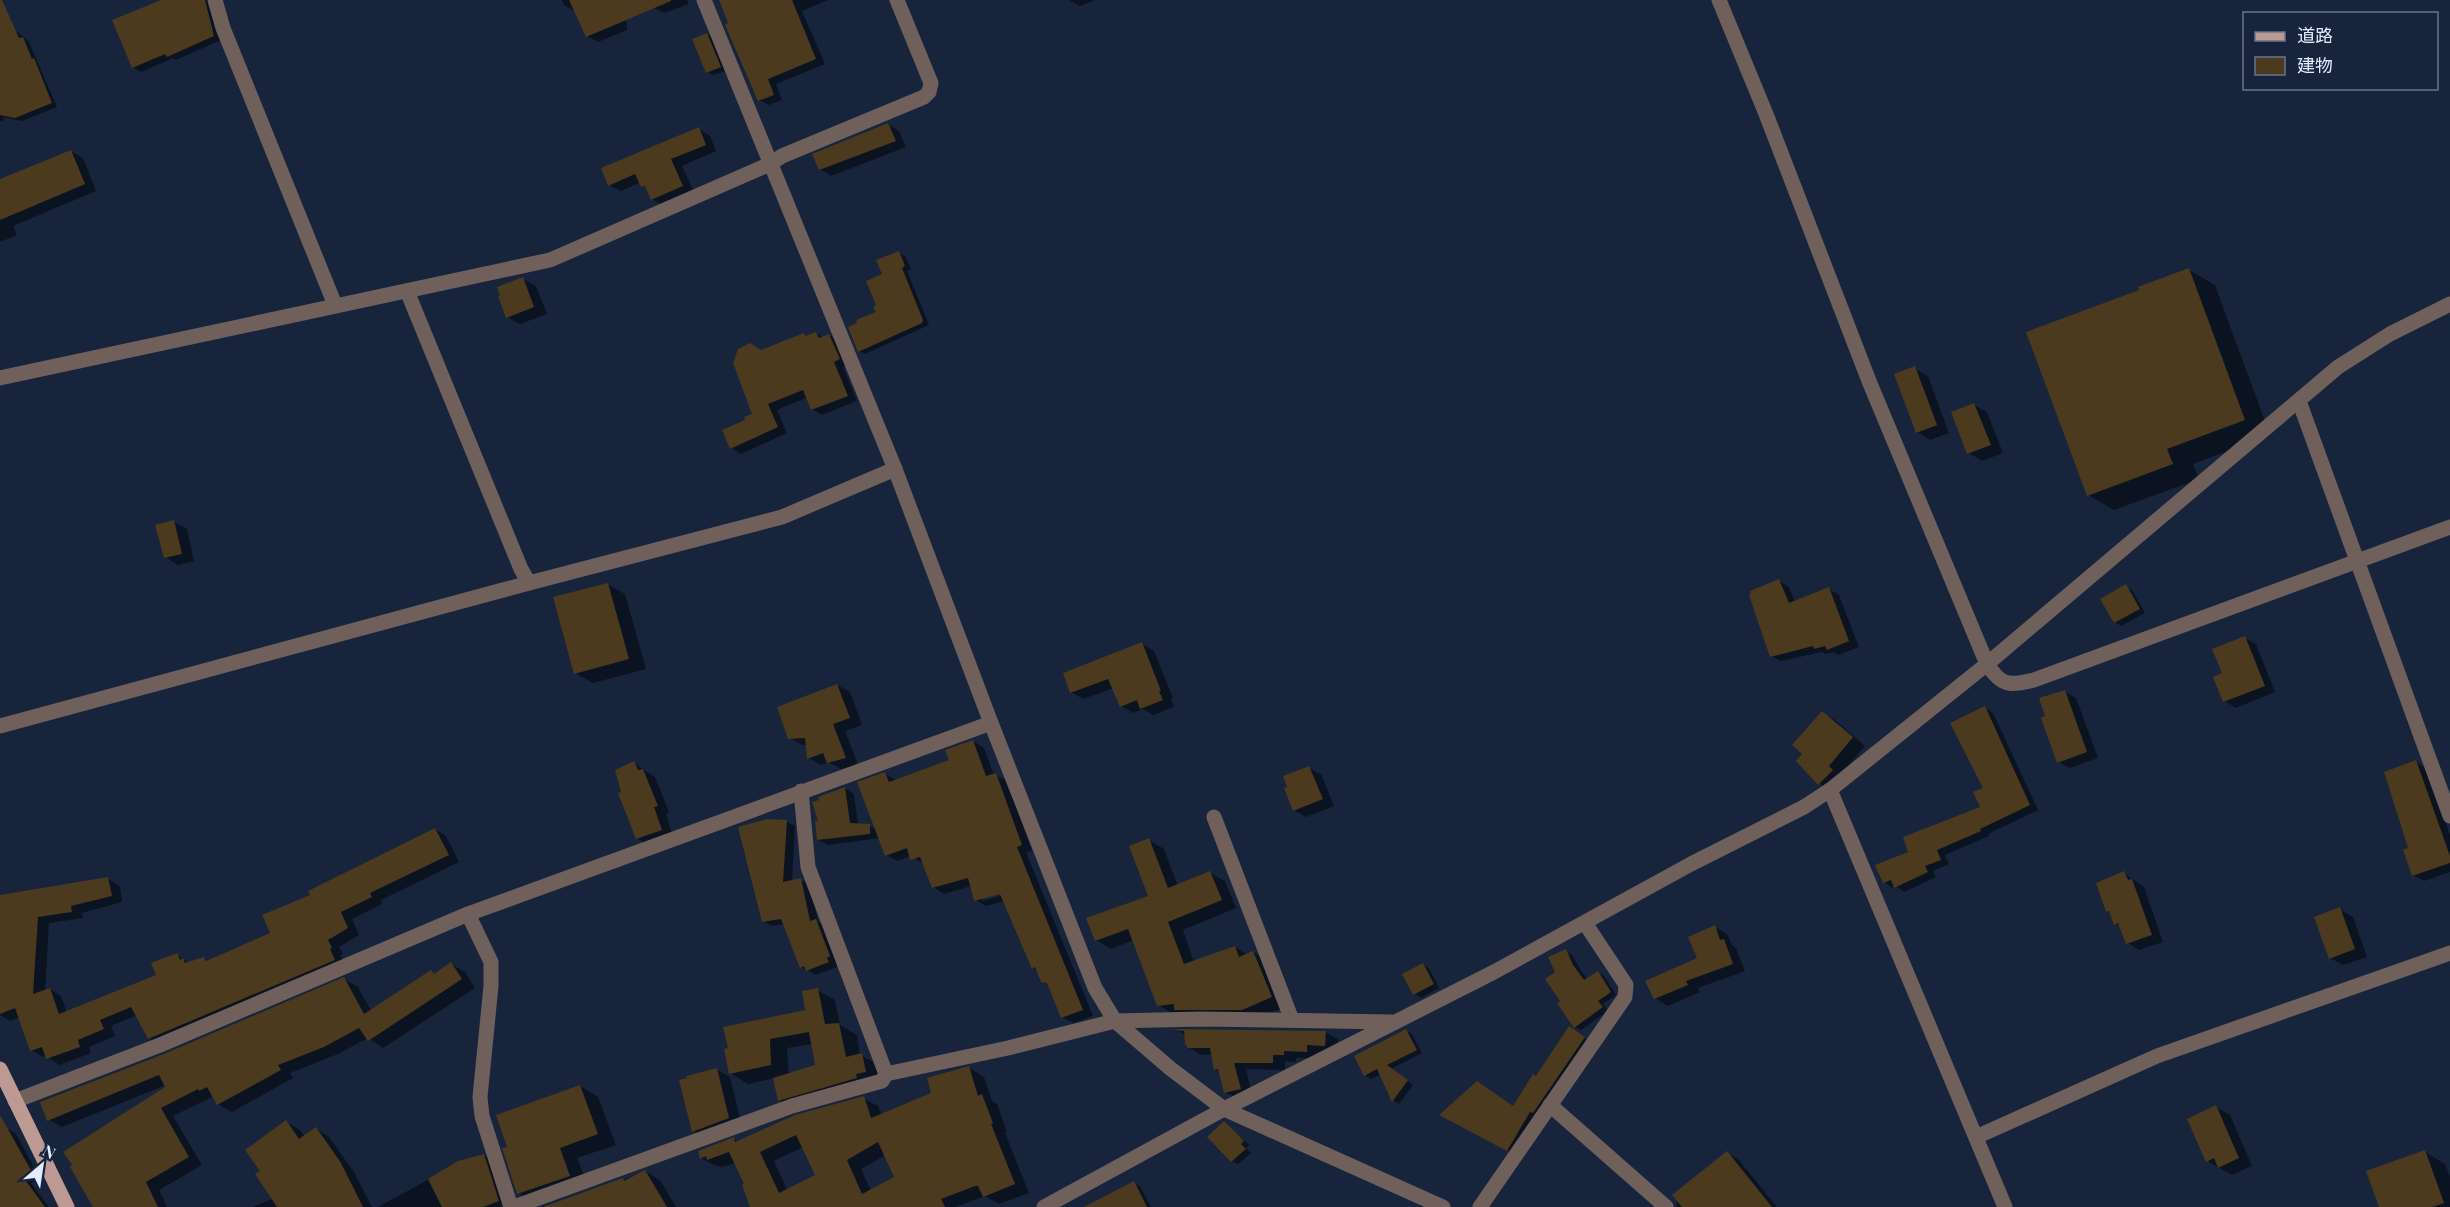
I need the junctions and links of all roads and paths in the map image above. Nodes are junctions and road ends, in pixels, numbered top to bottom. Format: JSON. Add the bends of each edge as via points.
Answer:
{"nodes":[{"id":1,"x":215,"y":0,"type":"edge"},
{"id":2,"x":704,"y":0,"type":"edge"},
{"id":3,"x":897,"y":0,"type":"edge"},
{"id":4,"x":1719,"y":0,"type":"edge"},
{"id":5,"x":770,"y":164,"type":"junction"},
{"id":6,"x":407,"y":291,"type":"junction"},
{"id":7,"x":2450,"y":304,"type":"edge"},
{"id":8,"x":335,"y":305,"type":"junction"},
{"id":9,"x":0,"y":378,"type":"edge"},
{"id":10,"x":2299,"y":401,"type":"junction"},
{"id":11,"x":895,"y":469,"type":"junction"},
{"id":12,"x":2450,"y":527,"type":"edge"},
{"id":13,"x":2358,"y":560,"type":"junction"},
{"id":14,"x":529,"y":583,"type":"junction"},
{"id":15,"x":1987,"y":664,"type":"junction"},
{"id":16,"x":991,"y":723,"type":"junction"},
{"id":17,"x":0,"y":726,"type":"edge"},
{"id":18,"x":1830,"y":790,"type":"junction"},
{"id":19,"x":801,"y":791,"type":"junction"},
{"id":20,"x":2450,"y":816,"type":"edge"},
{"id":21,"x":1214,"y":817,"type":"dead end"},
{"id":22,"x":468,"y":914,"type":"junction"},
{"id":23,"x":1585,"y":923,"type":"junction"},
{"id":24,"x":2450,"y":953,"type":"edge"},
{"id":25,"x":1292,"y":1020,"type":"junction"},
{"id":26,"x":1115,"y":1021,"type":"junction"},
{"id":27,"x":1394,"y":1023,"type":"junction"},
{"id":28,"x":0,"y":1069,"type":"edge"},
{"id":29,"x":886,"y":1074,"type":"junction"},
{"id":30,"x":15,"y":1101,"type":"junction"},
{"id":31,"x":1550,"y":1105,"type":"junction"},
{"id":32,"x":1224,"y":1109,"type":"junction"},
{"id":33,"x":1976,"y":1137,"type":"junction"},
{"id":34,"x":549,"y":1201,"type":"edge"},
{"id":35,"x":67,"y":1207,"type":"edge"},
{"id":36,"x":512,"y":1207,"type":"edge"},
{"id":37,"x":1044,"y":1207,"type":"edge"},
{"id":38,"x":1443,"y":1207,"type":"edge"},
{"id":39,"x":1480,"y":1207,"type":"edge"},
{"id":40,"x":1666,"y":1207,"type":"edge"},
{"id":41,"x":2005,"y":1207,"type":"edge"}],
"edges":[{"from":1,"to":8,"type":"street"},
{"from":2,"to":5,"type":"street"},
{"from":3,"to":5,"type":"street","via":[[931,83],[929,93]]},
{"from":4,"to":15,"type":"street","via":[[1869,381]]},
{"from":5,"to":6,"type":"street","via":[[550,260]]},
{"from":5,"to":11,"type":"street"},
{"from":6,"to":8,"type":"street"},
{"from":6,"to":14,"type":"street"},
{"from":7,"to":10,"type":"street","via":[[2364,350]]},
{"from":8,"to":9,"type":"street"},
{"from":10,"to":13,"type":"street"},
{"from":10,"to":15,"type":"street"},
{"from":11,"to":14,"type":"street","via":[[782,517]]},
{"from":11,"to":16,"type":"street"},
{"from":12,"to":13,"type":"street"},
{"from":13,"to":15,"type":"street","via":[[2034,680],[2008,684],[1996,678]]},
{"from":13,"to":20,"type":"street"},
{"from":14,"to":17,"type":"street"},
{"from":15,"to":18,"type":"street"},
{"from":16,"to":19,"type":"street"},
{"from":16,"to":26,"type":"street","via":[[1095,988]]},
{"from":18,"to":23,"type":"street"},
{"from":18,"to":33,"type":"street"},
{"from":19,"to":22,"type":"street"},
{"from":19,"to":29,"type":"street","via":[[808,867]]},
{"from":21,"to":25,"type":"street"},
{"from":22,"to":30,"type":"street","via":[[160,1045]]},
{"from":22,"to":36,"type":"street","via":[[491,963],[480,1096],[482,1116]]},
{"from":23,"to":27,"type":"street"},
{"from":23,"to":31,"type":"street","via":[[1626,985],[1625,997]]},
{"from":24,"to":33,"type":"street","via":[[2157,1056]]},
{"from":25,"to":26,"type":"street"},
{"from":25,"to":27,"type":"street"},
{"from":26,"to":29,"type":"street"},
{"from":26,"to":32,"type":"street"},
{"from":27,"to":32,"type":"street"},
{"from":28,"to":30,"type":"main road"},
{"from":29,"to":34,"type":"street","via":[[882,1081],[792,1106]]},
{"from":30,"to":35,"type":"main road"},
{"from":31,"to":39,"type":"street"},
{"from":31,"to":40,"type":"street"},
{"from":32,"to":37,"type":"street"},
{"from":32,"to":38,"type":"street"},
{"from":33,"to":41,"type":"street"},
{"from":34,"to":36,"type":"street"}]}
